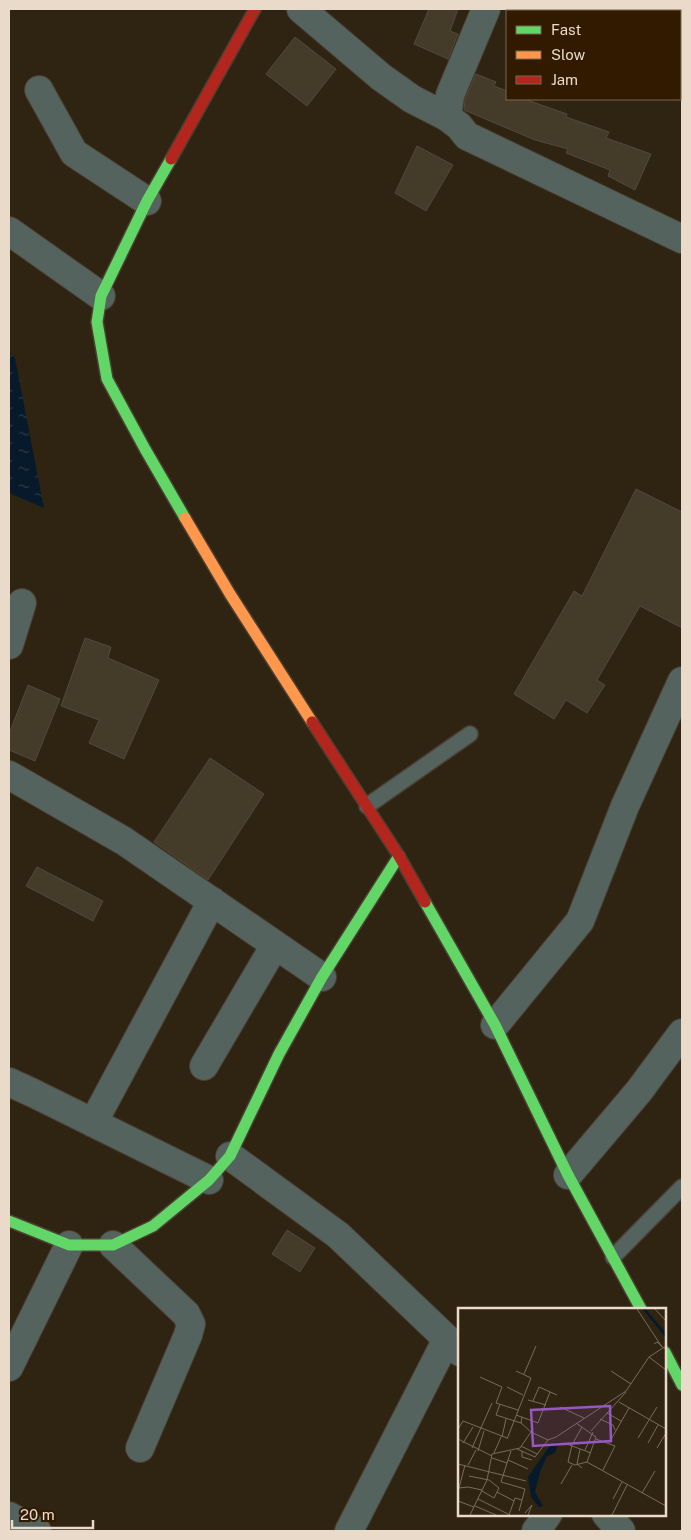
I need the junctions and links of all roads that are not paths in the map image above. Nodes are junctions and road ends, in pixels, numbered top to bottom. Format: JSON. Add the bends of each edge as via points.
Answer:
{"nodes":[{"id":1,"x":254,"y":9,"type":"edge"},
{"id":2,"x":301,"y":9,"type":"edge"},
{"id":3,"x":486,"y":9,"type":"edge"},
{"id":4,"x":39,"y":90,"type":"dead end"},
{"id":5,"x":447,"y":117,"type":"junction"},
{"id":6,"x":148,"y":201,"type":"junction"},
{"id":7,"x":9,"y":231,"type":"edge"},
{"id":8,"x":682,"y":239,"type":"edge"},
{"id":9,"x":101,"y":296,"type":"junction"},
{"id":10,"x":22,"y":603,"type":"dead end"},
{"id":11,"x":9,"y":645,"type":"edge"},
{"id":12,"x":682,"y":681,"type":"edge"},
{"id":13,"x":470,"y":734,"type":"dead end"},
{"id":14,"x":9,"y":775,"type":"edge"},
{"id":15,"x":367,"y":806,"type":"junction"},
{"id":16,"x":400,"y":856,"type":"junction"},
{"id":17,"x":212,"y":901,"type":"junction"},
{"id":18,"x":275,"y":945,"type":"junction"},
{"id":19,"x":322,"y":977,"type":"junction"},
{"id":20,"x":495,"y":1025,"type":"junction"},
{"id":21,"x":682,"y":1033,"type":"edge"},
{"id":22,"x":204,"y":1066,"type":"dead end"},
{"id":23,"x":9,"y":1082,"type":"edge"},
{"id":24,"x":93,"y":1123,"type":"junction"},
{"id":25,"x":230,"y":1156,"type":"junction"},
{"id":26,"x":568,"y":1176,"type":"junction"},
{"id":27,"x":209,"y":1180,"type":"junction"},
{"id":28,"x":682,"y":1187,"type":"edge"},
{"id":29,"x":9,"y":1221,"type":"edge"},
{"id":30,"x":69,"y":1245,"type":"junction"},
{"id":31,"x":113,"y":1245,"type":"junction"},
{"id":32,"x":613,"y":1257,"type":"junction"},
{"id":33,"x":640,"y":1308,"type":"edge"},
{"id":34,"x":454,"y":1345,"type":"edge"},
{"id":35,"x":666,"y":1354,"type":"edge"},
{"id":36,"x":9,"y":1367,"type":"edge"},
{"id":37,"x":682,"y":1384,"type":"edge"},
{"id":38,"x":140,"y":1448,"type":"dead end"},
{"id":39,"x":547,"y":1515,"type":"edge"},
{"id":40,"x":607,"y":1515,"type":"edge"},
{"id":41,"x":9,"y":1516,"type":"edge"},
{"id":42,"x":37,"y":1531,"type":"edge"},
{"id":43,"x":349,"y":1531,"type":"edge"},
{"id":44,"x":536,"y":1531,"type":"edge"},
{"id":45,"x":621,"y":1531,"type":"edge"}],
"edges":[{"from":1,"to":6,"type":"main road"},
{"from":2,"to":5,"type":"street","via":[[412,100]]},
{"from":3,"to":5,"type":"street","via":[[450,95]]},
{"from":4,"to":6,"type":"street","via":[[74,152]]},
{"from":5,"to":8,"type":"street","via":[[467,136]]},
{"from":6,"to":9,"type":"main road"},
{"from":7,"to":9,"type":"street"},
{"from":9,"to":15,"type":"main road","via":[[97,322],[107,379],[230,594]]},
{"from":10,"to":11,"type":"street"},
{"from":12,"to":20,"type":"street","via":[[625,806],[580,921]]},
{"from":13,"to":15,"type":"lane"},
{"from":14,"to":17,"type":"street","via":[[124,841]]},
{"from":15,"to":16,"type":"main road"},
{"from":16,"to":19,"type":"main road"},
{"from":16,"to":20,"type":"main road"},
{"from":17,"to":18,"type":"street"},
{"from":17,"to":24,"type":"street"},
{"from":18,"to":19,"type":"street"},
{"from":18,"to":22,"type":"street"},
{"from":19,"to":25,"type":"main road","via":[[279,1054]]},
{"from":20,"to":26,"type":"main road"},
{"from":21,"to":26,"type":"street","via":[[639,1092]]},
{"from":23,"to":24,"type":"street"},
{"from":24,"to":27,"type":"street"},
{"from":25,"to":27,"type":"main road"},
{"from":25,"to":34,"type":"street","via":[[338,1235]]},
{"from":26,"to":32,"type":"main road"},
{"from":27,"to":31,"type":"main road","via":[[153,1226]]},
{"from":28,"to":32,"type":"lane"},
{"from":29,"to":30,"type":"main road"},
{"from":30,"to":31,"type":"main road"},
{"from":30,"to":36,"type":"street"},
{"from":31,"to":38,"type":"street","via":[[186,1314],[191,1324]]},
{"from":32,"to":33,"type":"main road"},
{"from":34,"to":43,"type":"street"},
{"from":35,"to":37,"type":"main road"},
{"from":39,"to":44,"type":"street"},
{"from":40,"to":45,"type":"street"},
{"from":41,"to":42,"type":"street"}]}
